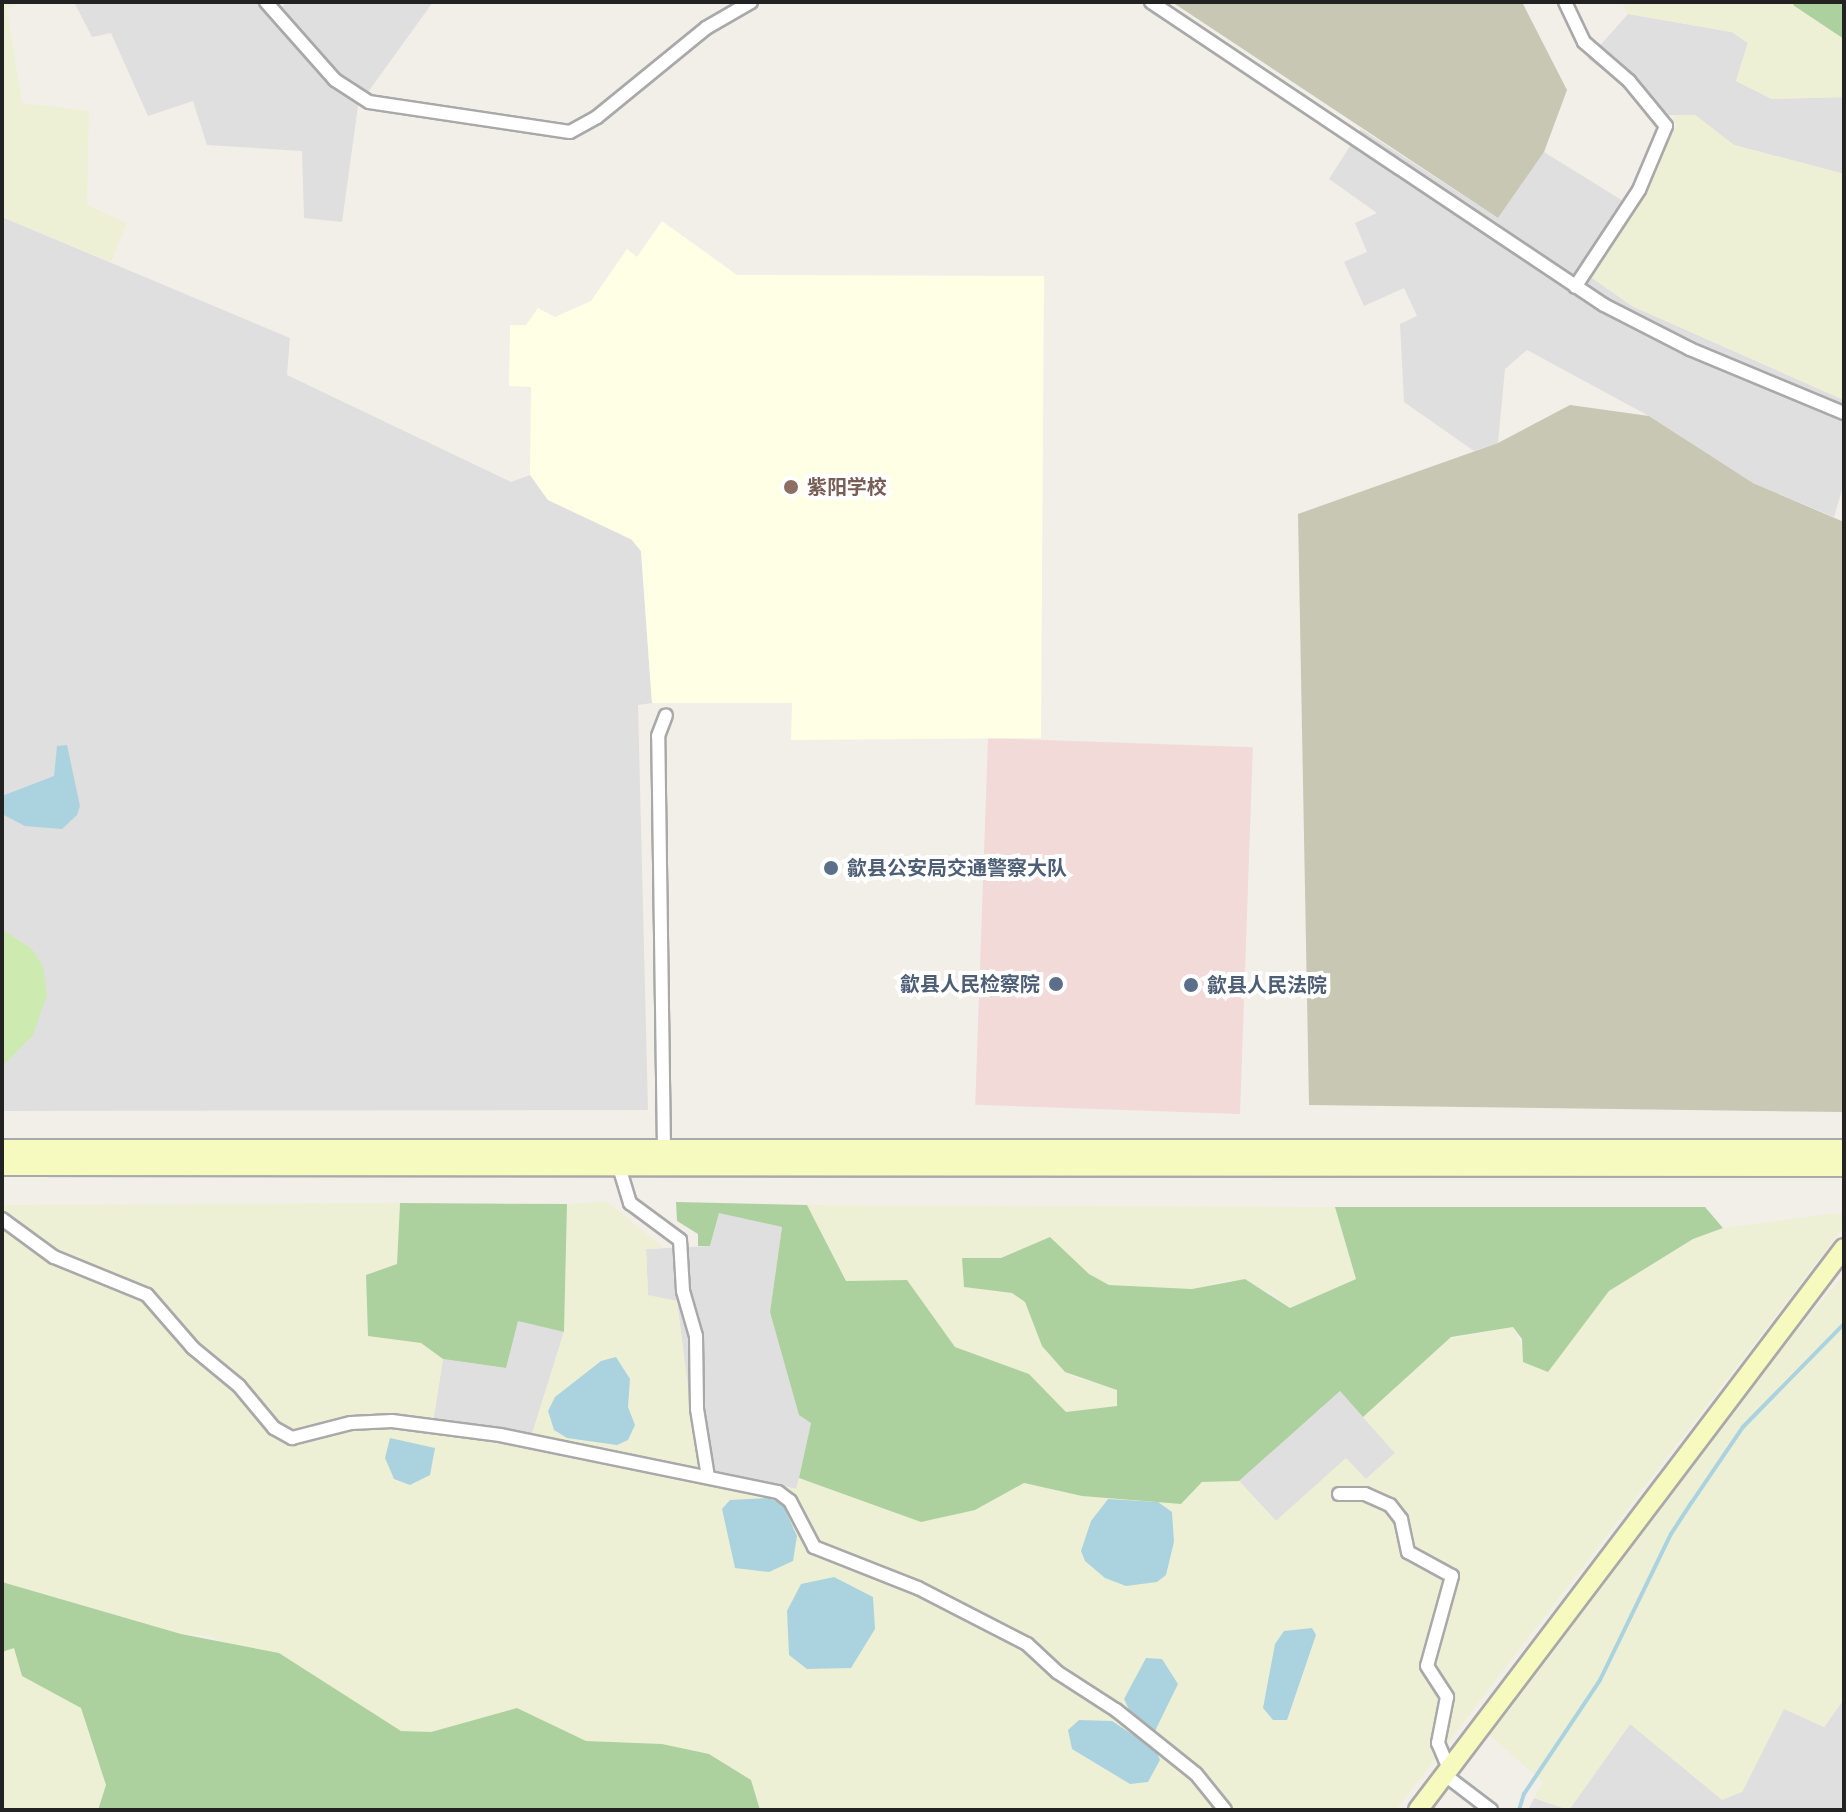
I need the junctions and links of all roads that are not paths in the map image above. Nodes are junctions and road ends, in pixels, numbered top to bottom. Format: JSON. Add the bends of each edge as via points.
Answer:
{"nodes":[{"id":1,"x":266,"y":2,"type":"edge"},
{"id":2,"x":751,"y":2,"type":"edge"},
{"id":3,"x":1151,"y":2,"type":"edge"},
{"id":4,"x":1565,"y":2,"type":"edge"},
{"id":5,"x":1575,"y":287,"type":"junction"},
{"id":6,"x":1844,"y":413,"type":"edge"},
{"id":7,"x":666,"y":715,"type":"dead end"},
{"id":8,"x":2,"y":1149,"type":"edge"},
{"id":9,"x":1844,"y":1149,"type":"edge"},
{"id":10,"x":664,"y":1150,"type":"junction"},
{"id":11,"x":2,"y":1166,"type":"edge"},
{"id":12,"x":619,"y":1167,"type":"junction"},
{"id":13,"x":1844,"y":1167,"type":"edge"},
{"id":14,"x":2,"y":1219,"type":"edge"},
{"id":15,"x":1844,"y":1248,"type":"edge"},
{"id":16,"x":708,"y":1477,"type":"junction"},
{"id":17,"x":1339,"y":1494,"type":"dead end"},
{"id":18,"x":1447,"y":1772,"type":"junction"},
{"id":19,"x":1225,"y":1810,"type":"edge"},
{"id":20,"x":1418,"y":1810,"type":"edge"},
{"id":21,"x":1491,"y":1810,"type":"edge"}],
"edges":[{"from":1,"to":2,"type":"street","via":[[335,80],[369,102],[570,132],[597,117],[706,28]]},
{"from":3,"to":5,"type":"street"},
{"from":4,"to":5,"type":"street","via":[[1584,42],[1629,81],[1666,126],[1639,190]]},
{"from":5,"to":6,"type":"street","via":[[1680,344]]},
{"from":7,"to":10,"type":"street","via":[[658,736]]},
{"from":8,"to":10,"type":"main road"},
{"from":9,"to":10,"type":"main road"},
{"from":11,"to":12,"type":"main road"},
{"from":12,"to":13,"type":"main road"},
{"from":12,"to":16,"type":"street","via":[[630,1203],[680,1240],[683,1291],[696,1336],[697,1409]]},
{"from":14,"to":16,"type":"street","via":[[54,1257],[147,1295],[274,1428],[292,1438],[351,1423],[392,1421],[500,1435]]},
{"from":15,"to":18,"type":"main road"},
{"from":16,"to":19,"type":"street","via":[[778,1492],[790,1501],[814,1547],[918,1588],[1027,1644],[1196,1774]]},
{"from":17,"to":18,"type":"street","via":[[1365,1494],[1390,1505],[1401,1519],[1408,1552],[1452,1576],[1427,1666],[1447,1697],[1438,1743]]},
{"from":18,"to":20,"type":"main road"},
{"from":18,"to":21,"type":"street"}]}
